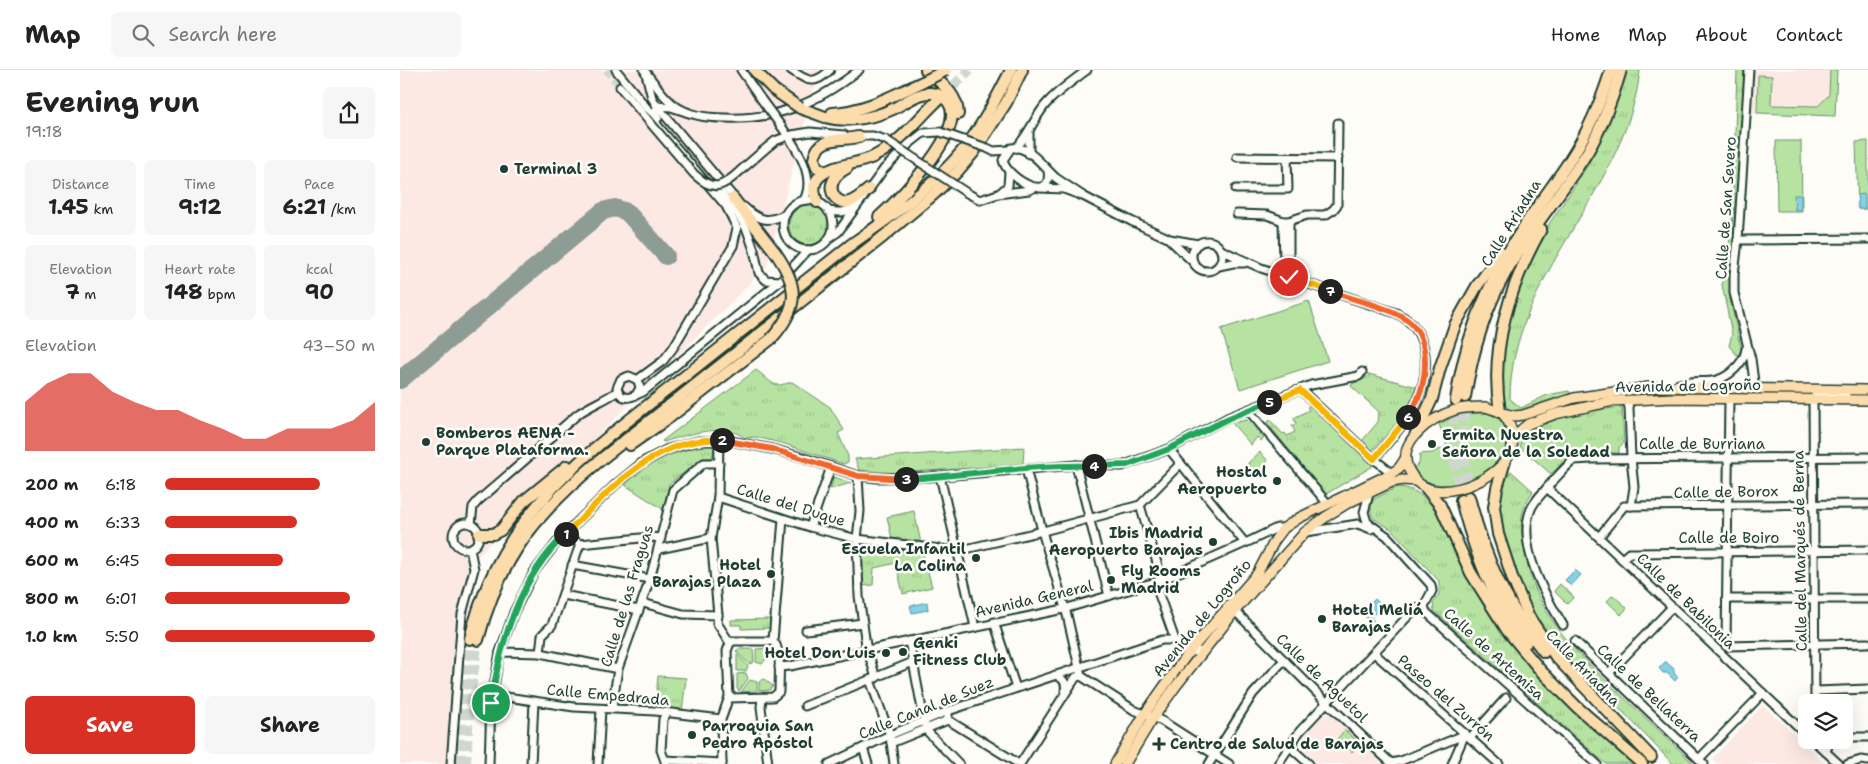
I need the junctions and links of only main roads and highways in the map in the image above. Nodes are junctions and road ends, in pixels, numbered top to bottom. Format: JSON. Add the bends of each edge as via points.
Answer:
{"nodes":[{"id":1,"x":754,"y":70,"type":"edge"},
{"id":2,"x":946,"y":70,"type":"edge"},
{"id":3,"x":1011,"y":70,"type":"edge"},
{"id":4,"x":1022,"y":70,"type":"edge"},
{"id":5,"x":1611,"y":70,"type":"edge"},
{"id":6,"x":1621,"y":70,"type":"edge"},
{"id":7,"x":926,"y":75,"type":"edge"},
{"id":8,"x":937,"y":102,"type":"tunnel mouth"},
{"id":9,"x":818,"y":114,"type":"junction"},
{"id":10,"x":859,"y":137,"type":"road end"},
{"id":11,"x":1588,"y":150,"type":"junction"},
{"id":12,"x":929,"y":161,"type":"junction"},
{"id":13,"x":854,"y":165,"type":"junction"},
{"id":14,"x":825,"y":172,"type":"junction"},
{"id":15,"x":869,"y":189,"type":"road end"},
{"id":16,"x":733,"y":198,"type":"road end"},
{"id":17,"x":817,"y":202,"type":"road end"},
{"id":18,"x":1524,"y":226,"type":"junction"},
{"id":19,"x":853,"y":242,"type":"junction"},
{"id":20,"x":1755,"y":389,"type":"junction"},
{"id":21,"x":1865,"y":390,"type":"edge"},
{"id":22,"x":1729,"y":398,"type":"junction"},
{"id":23,"x":1868,"y":400,"type":"edge"},
{"id":24,"x":1501,"y":413,"type":"junction"},
{"id":25,"x":1416,"y":433,"type":"junction"},
{"id":26,"x":1513,"y":439,"type":"junction"},
{"id":27,"x":595,"y":448,"type":"junction"},
{"id":28,"x":604,"y":457,"type":"junction"},
{"id":29,"x":1406,"y":460,"type":"junction"},
{"id":30,"x":1505,"y":461,"type":"junction"},
{"id":31,"x":1416,"y":481,"type":"junction"},
{"id":32,"x":1426,"y":488,"type":"junction"},
{"id":33,"x":1284,"y":528,"type":"junction"},
{"id":34,"x":479,"y":534,"type":"road end"},
{"id":35,"x":1296,"y":541,"type":"junction"},
{"id":36,"x":1273,"y":544,"type":"junction"},
{"id":37,"x":1282,"y":558,"type":"junction"},
{"id":38,"x":1149,"y":717,"type":"junction"},
{"id":39,"x":1655,"y":761,"type":"edge"},
{"id":40,"x":1115,"y":764,"type":"edge"},
{"id":41,"x":1125,"y":764,"type":"edge"},
{"id":42,"x":1642,"y":764,"type":"edge"}],
"edges":[{"from":1,"to":9,"type":"highway","bridge":true,"via":[[774,90],[800,108]]},
{"from":2,"to":7,"type":"highway","bridge":true},
{"from":3,"to":19,"type":"highway","via":[[980,126],[950,164],[922,191]]},
{"from":4,"to":28,"type":"highway","via":[[1006,103],[974,152],[933,195]]},
{"from":5,"to":18,"type":"highway","name":"Calle Ariadna","via":[[1587,131]]},
{"from":6,"to":11,"type":"highway","name":"Calle Ariadna"},
{"from":7,"to":9,"type":"highway","via":[[897,94],[853,110]]},
{"from":7,"to":12,"type":"highway","via":[[952,94],[958,115],[953,132],[940,152]]},
{"from":8,"to":13,"type":"highway","via":[[886,150]]},
{"from":9,"to":12,"type":"highway","via":[[846,119],[871,117],[919,96],[936,94],[951,107],[952,122]]},
{"from":10,"to":14,"type":"highway","via":[[827,141],[816,149],[814,159],[817,167]]},
{"from":11,"to":18,"type":"highway","name":"Calle Ariadna","via":[[1505,274],[1480,328],[1460,399],[1465,349],[1474,322],[1484,296]]},
{"from":11,"to":24,"type":"highway","via":[[1576,177],[1529,251],[1512,292],[1496,372]]},
{"from":12,"to":19,"type":"highway","via":[[900,198]]},
{"from":13,"to":14,"type":"highway"},
{"from":13,"to":15,"type":"highway","via":[[833,179],[834,196],[848,202]]},
{"from":14,"to":17,"type":"highway","via":[[815,184]]},
{"from":16,"to":28,"type":"highway","bridge":true,"via":[[790,276],[793,294],[786,321],[771,339],[670,418],[622,450]]},
{"from":18,"to":25,"type":"highway","via":[[1466,303]]},
{"from":19,"to":27,"type":"highway"},
{"from":20,"to":21,"type":"main road","name":"Avenida de Logroño"},
{"from":20,"to":22,"type":"main road","via":[[1753,394],[1732,394]]},
{"from":20,"to":24,"type":"main road","name":"Avenida de Logroño","via":[[1630,389],[1589,395],[1523,415]]},
{"from":22,"to":23,"type":"main road","name":"Avenida de Logroño"},
{"from":22,"to":26,"type":"main road","name":"Avenida de Logroño","via":[[1627,400],[1586,406],[1528,424]]},
{"from":24,"to":25,"type":"main road","via":[[1486,407],[1455,410],[1433,420]]},
{"from":24,"to":26,"type":"main road","via":[[1510,426]]},
{"from":25,"to":29,"type":"main road"},
{"from":26,"to":30,"type":"main road"},
{"from":27,"to":28,"type":"highway","via":[[546,494],[511,538],[482,597],[474,639],[490,599],[519,544],[546,509]]},
{"from":27,"to":34,"type":"highway","via":[[579,456],[535,492],[501,530],[493,534]]},
{"from":29,"to":31,"type":"main road"},
{"from":29,"to":33,"type":"main road","name":"Avenida de Logroño","via":[[1392,474],[1298,518]]},
{"from":30,"to":32,"type":"main road","via":[[1471,485],[1448,491]]},
{"from":30,"to":39,"type":"highway","via":[[1494,507],[1498,534],[1529,616],[1556,657]]},
{"from":31,"to":32,"type":"main road"},
{"from":31,"to":35,"type":"main road","name":"Avenida de Logroño","via":[[1392,482],[1336,510]]},
{"from":32,"to":42,"type":"highway","via":[[1440,505],[1471,573],[1507,630],[1565,695]]},
{"from":33,"to":35,"type":"main road"},
{"from":33,"to":36,"type":"main road","name":"Avenida de Logroño"},
{"from":35,"to":37,"type":"main road","name":"Avenida de Logroño"},
{"from":36,"to":37,"type":"main road"},
{"from":36,"to":38,"type":"main road","name":"Avenida de Logroño","via":[[1257,574],[1189,652]]},
{"from":37,"to":38,"type":"main road","name":"Avenida de Logroño"},
{"from":38,"to":40,"type":"main road","name":"Avenida de Logroño"},
{"from":38,"to":41,"type":"main road","name":"Avenida de Logroño"},
{"from":39,"to":42,"type":"highway","name":"Calle Ariadna","via":[[1552,661],[1520,621],[1492,567],[1465,498],[1471,539],[1482,570],[1513,626],[1546,667]]}]}
